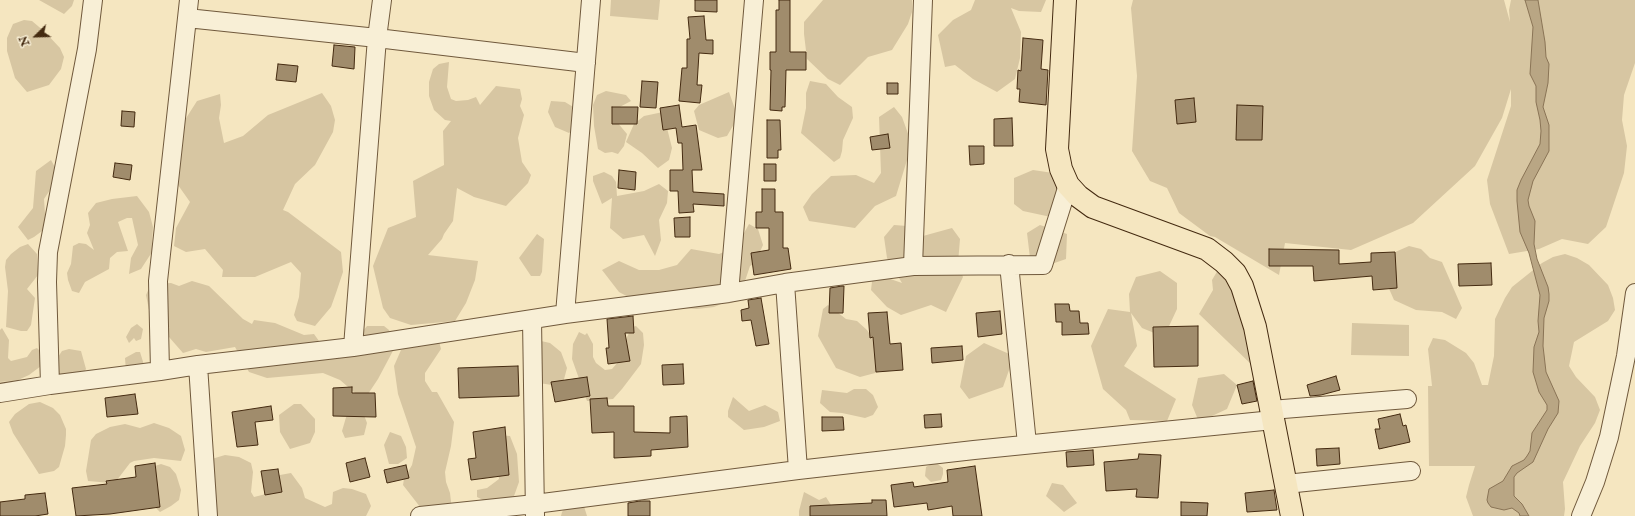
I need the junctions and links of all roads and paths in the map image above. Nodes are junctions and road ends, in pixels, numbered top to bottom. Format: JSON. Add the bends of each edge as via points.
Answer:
{"nodes":[{"id":1,"x":93,"y":0,"type":"edge"},
{"id":2,"x":189,"y":0,"type":"edge"},
{"id":3,"x":382,"y":0,"type":"edge"},
{"id":4,"x":591,"y":0,"type":"edge"},
{"id":5,"x":754,"y":0,"type":"edge"},
{"id":6,"x":923,"y":0,"type":"edge"},
{"id":7,"x":1065,"y":0,"type":"edge"},
{"id":8,"x":187,"y":18,"type":"junction"},
{"id":9,"x":377,"y":38,"type":"junction"},
{"id":10,"x":586,"y":63,"type":"junction"},
{"id":11,"x":1068,"y":185,"type":"junction"},
{"id":12,"x":1009,"y":264,"type":"junction"},
{"id":13,"x":913,"y":266,"type":"junction"},
{"id":14,"x":785,"y":283,"type":"junction"},
{"id":15,"x":729,"y":293,"type":"junction"},
{"id":16,"x":1635,"y":293,"type":"edge"},
{"id":17,"x":566,"y":314,"type":"junction"},
{"id":18,"x":532,"y":320,"type":"junction"},
{"id":19,"x":352,"y":348,"type":"junction"},
{"id":20,"x":1630,"y":356,"type":"edge"},
{"id":21,"x":198,"y":365,"type":"junction"},
{"id":22,"x":160,"y":371,"type":"junction"},
{"id":23,"x":50,"y":385,"type":"junction"},
{"id":24,"x":0,"y":393,"type":"edge"},
{"id":25,"x":1407,"y":399,"type":"dead end"},
{"id":26,"x":1272,"y":415,"type":"junction"},
{"id":27,"x":1027,"y":444,"type":"junction"},
{"id":28,"x":798,"y":470,"type":"junction"},
{"id":29,"x":1411,"y":471,"type":"dead end"},
{"id":30,"x":1286,"y":484,"type":"junction"},
{"id":31,"x":535,"y":510,"type":"edge"},
{"id":32,"x":208,"y":516,"type":"edge"},
{"id":33,"x":420,"y":516,"type":"edge"},
{"id":34,"x":1292,"y":516,"type":"edge"},
{"id":35,"x":1581,"y":516,"type":"edge"}],
"edges":[{"from":1,"to":23,"type":"street","via":[[87,49],[48,252]]},
{"from":2,"to":8,"type":"street"},
{"from":3,"to":9,"type":"street"},
{"from":4,"to":10,"type":"street"},
{"from":5,"to":15,"type":"street"},
{"from":6,"to":13,"type":"street"},
{"from":7,"to":11,"type":"main road","via":[[1057,149],[1061,169]]},
{"from":8,"to":9,"type":"street"},
{"from":8,"to":22,"type":"street","via":[[158,281]]},
{"from":9,"to":10,"type":"street"},
{"from":9,"to":19,"type":"street"},
{"from":10,"to":17,"type":"street"},
{"from":11,"to":12,"type":"street","via":[[1043,265]]},
{"from":11,"to":26,"type":"main road","via":[[1093,207],[1207,249],[1235,273],[1242,286],[1255,327]]},
{"from":12,"to":13,"type":"street"},
{"from":12,"to":27,"type":"street"},
{"from":13,"to":14,"type":"street"},
{"from":14,"to":15,"type":"street"},
{"from":14,"to":28,"type":"street"},
{"from":15,"to":17,"type":"street"},
{"from":16,"to":20,"type":"street"},
{"from":17,"to":18,"type":"street"},
{"from":18,"to":19,"type":"street"},
{"from":18,"to":31,"type":"street"},
{"from":19,"to":21,"type":"street"},
{"from":20,"to":35,"type":"street","via":[[1609,437]]},
{"from":21,"to":22,"type":"street"},
{"from":21,"to":32,"type":"street"},
{"from":22,"to":23,"type":"street"},
{"from":23,"to":24,"type":"street"},
{"from":25,"to":26,"type":"street"},
{"from":26,"to":27,"type":"street"},
{"from":26,"to":30,"type":"main road"},
{"from":27,"to":28,"type":"street"},
{"from":28,"to":31,"type":"street"},
{"from":29,"to":30,"type":"street"},
{"from":30,"to":34,"type":"main road"},
{"from":31,"to":33,"type":"street"}]}
